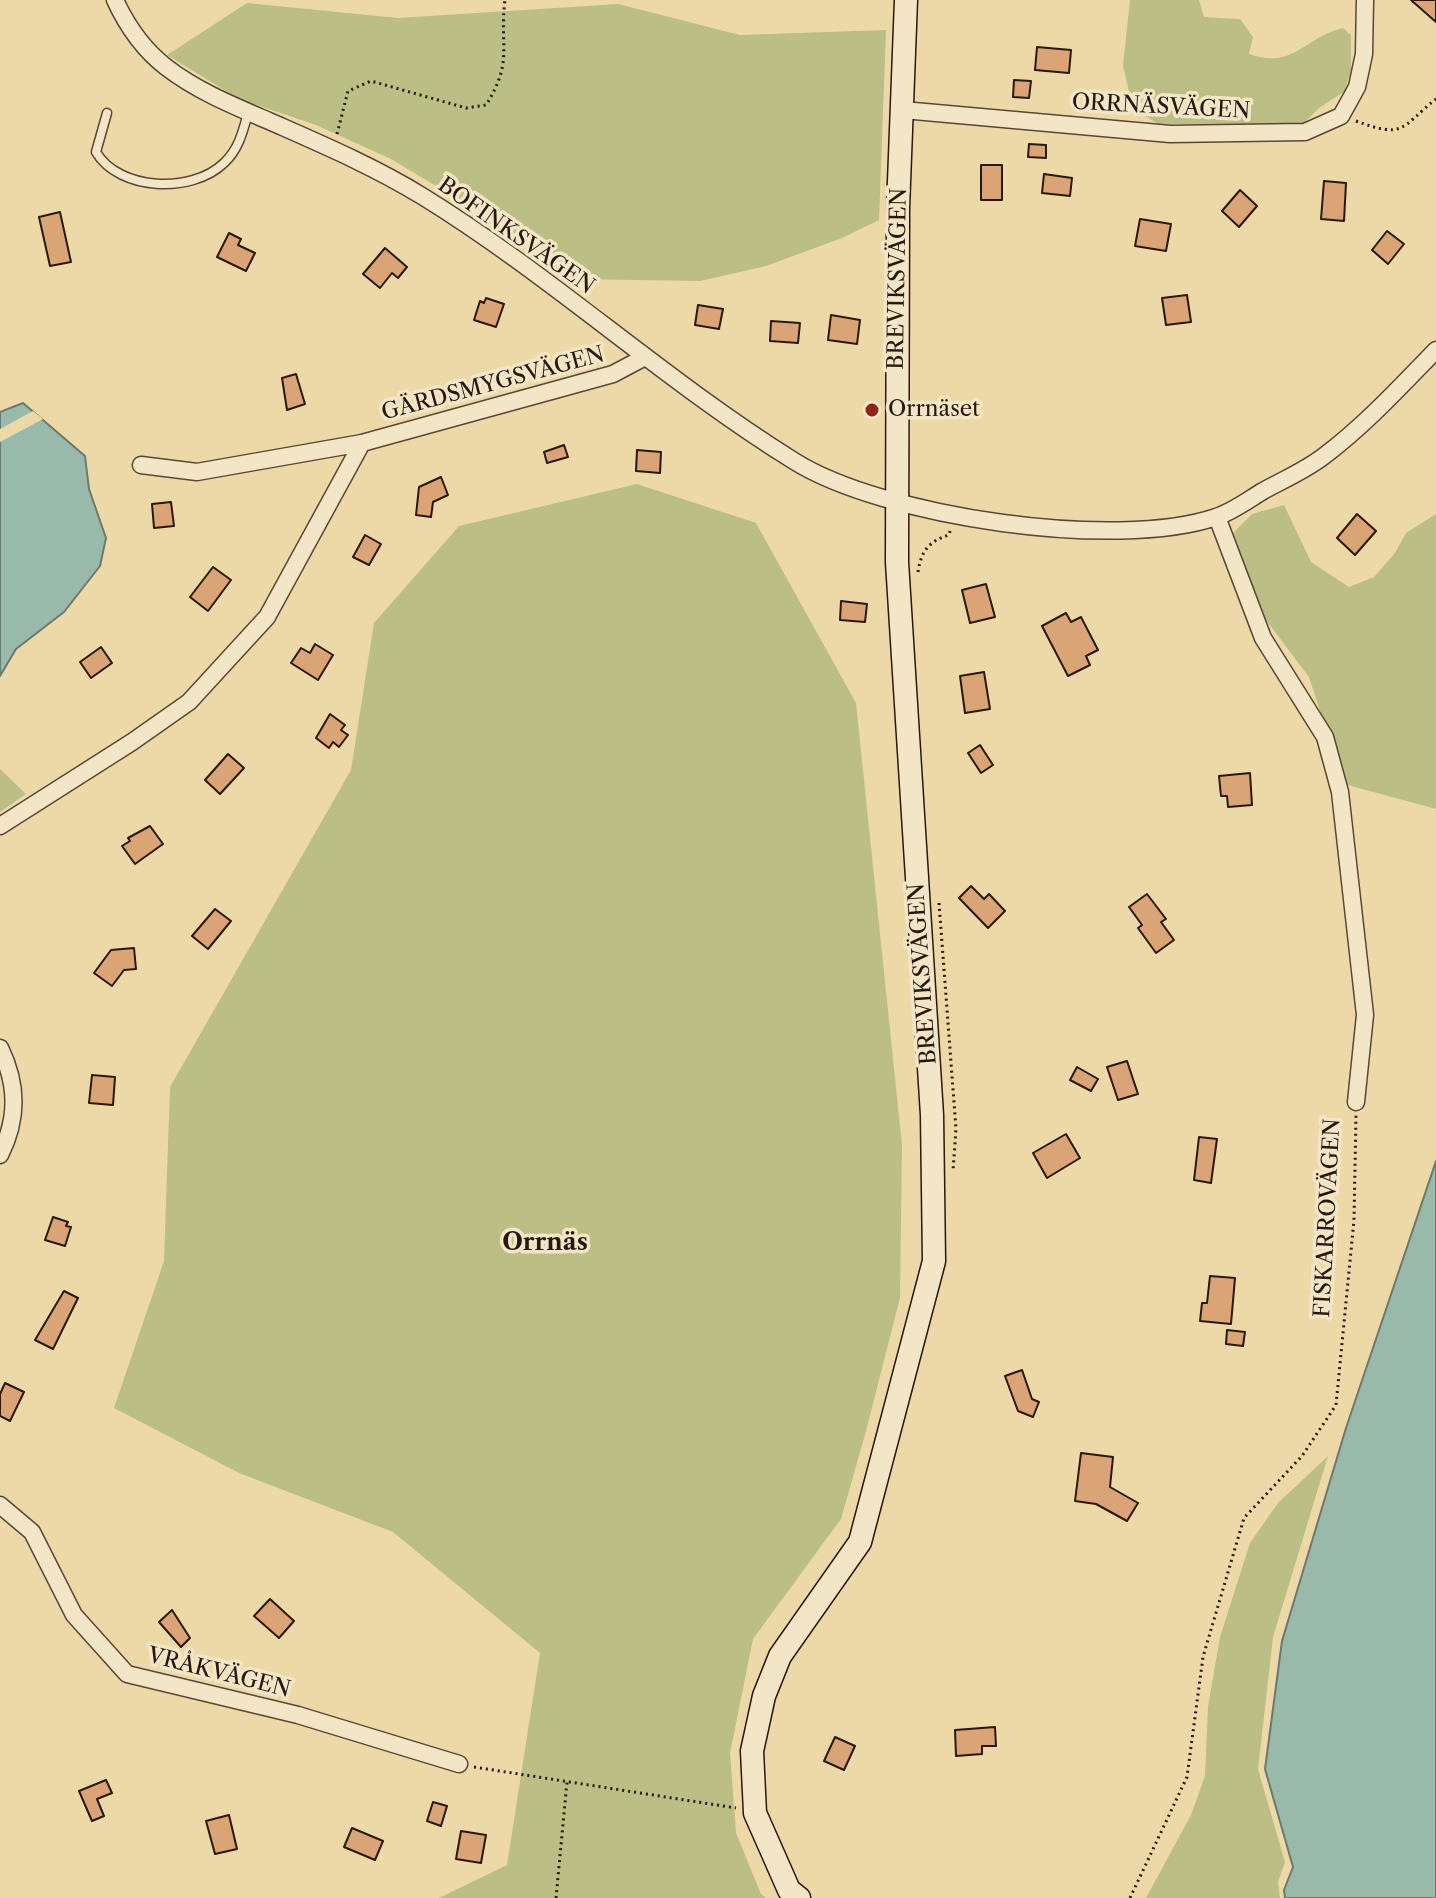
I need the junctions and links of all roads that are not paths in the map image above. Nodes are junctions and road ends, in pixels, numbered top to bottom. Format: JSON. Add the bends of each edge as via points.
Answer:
{"nodes":[{"id":1,"x":115,"y":0,"type":"edge"},
{"id":2,"x":906,"y":0,"type":"edge"},
{"id":3,"x":1365,"y":0,"type":"edge"},
{"id":4,"x":903,"y":110,"type":"junction"},
{"id":5,"x":248,"y":112,"type":"junction"},
{"id":6,"x":107,"y":113,"type":"dead end"},
{"id":7,"x":1436,"y":350,"type":"edge"},
{"id":8,"x":645,"y":357,"type":"junction"},
{"id":9,"x":362,"y":443,"type":"junction"},
{"id":10,"x":141,"y":465,"type":"dead end"},
{"id":11,"x":899,"y":504,"type":"junction"},
{"id":12,"x":1217,"y":517,"type":"junction"},
{"id":13,"x":0,"y":826,"type":"edge"},
{"id":14,"x":0,"y":1048,"type":"edge"},
{"id":15,"x":1356,"y":1102,"type":"road end"},
{"id":16,"x":0,"y":1155,"type":"edge"},
{"id":17,"x":0,"y":1505,"type":"edge"},
{"id":18,"x":459,"y":1764,"type":"road end"},
{"id":19,"x":799,"y":1898,"type":"edge"}],
"edges":[{"from":1,"to":5,"type":"street","name":"BOFINKSVÄGEN","via":[[136,37],[163,65]]},
{"from":2,"to":4,"type":"main road","name":"BREVIKSVÄGEN"},
{"from":3,"to":4,"type":"street","name":"ORRNÄSVÄGEN","via":[[1357,87],[1341,116],[1305,132],[1170,134]]},
{"from":4,"to":11,"type":"main road","name":"BREVIKSVÄGEN","via":[[898,208]]},
{"from":5,"to":6,"type":"lane","via":[[237,148],[223,165],[191,181],[171,182],[136,182],[104,166],[96,152]]},
{"from":5,"to":8,"type":"street","name":"BOFINKSVÄGEN","via":[[396,181],[461,221]]},
{"from":7,"to":12,"type":"street","name":"BOFINKSVÄGEN","via":[[1323,457]]},
{"from":8,"to":9,"type":"street","name":"GÄRDSMYGSVÄGEN","via":[[613,374]]},
{"from":8,"to":11,"type":"street","name":"BOFINKSVÄGEN","via":[[795,462],[843,487]]},
{"from":9,"to":10,"type":"street","via":[[197,472]]},
{"from":9,"to":13,"type":"street","name":"GÄRDSMYGSVÄGEN","via":[[267,617],[249,640],[189,702]]},
{"from":11,"to":12,"type":"street","name":"BOFINKSVÄGEN","via":[[1083,531],[1171,526]]},
{"from":11,"to":19,"type":"main road","name":"BREVIKSVÄGEN","via":[[897,562],[932,1115],[934,1261],[860,1542],[780,1656],[764,1696],[752,1751],[755,1813],[789,1890]]},
{"from":12,"to":15,"type":"street","name":"FISKARROVÄGEN","via":[[1263,638],[1325,737],[1340,792],[1365,1015]]},
{"from":14,"to":16,"type":"street","via":[[15,1102]]},
{"from":17,"to":18,"type":"street","name":"VRÅKVÄGEN","via":[[32,1532],[74,1615],[127,1674],[298,1715]]}]}
